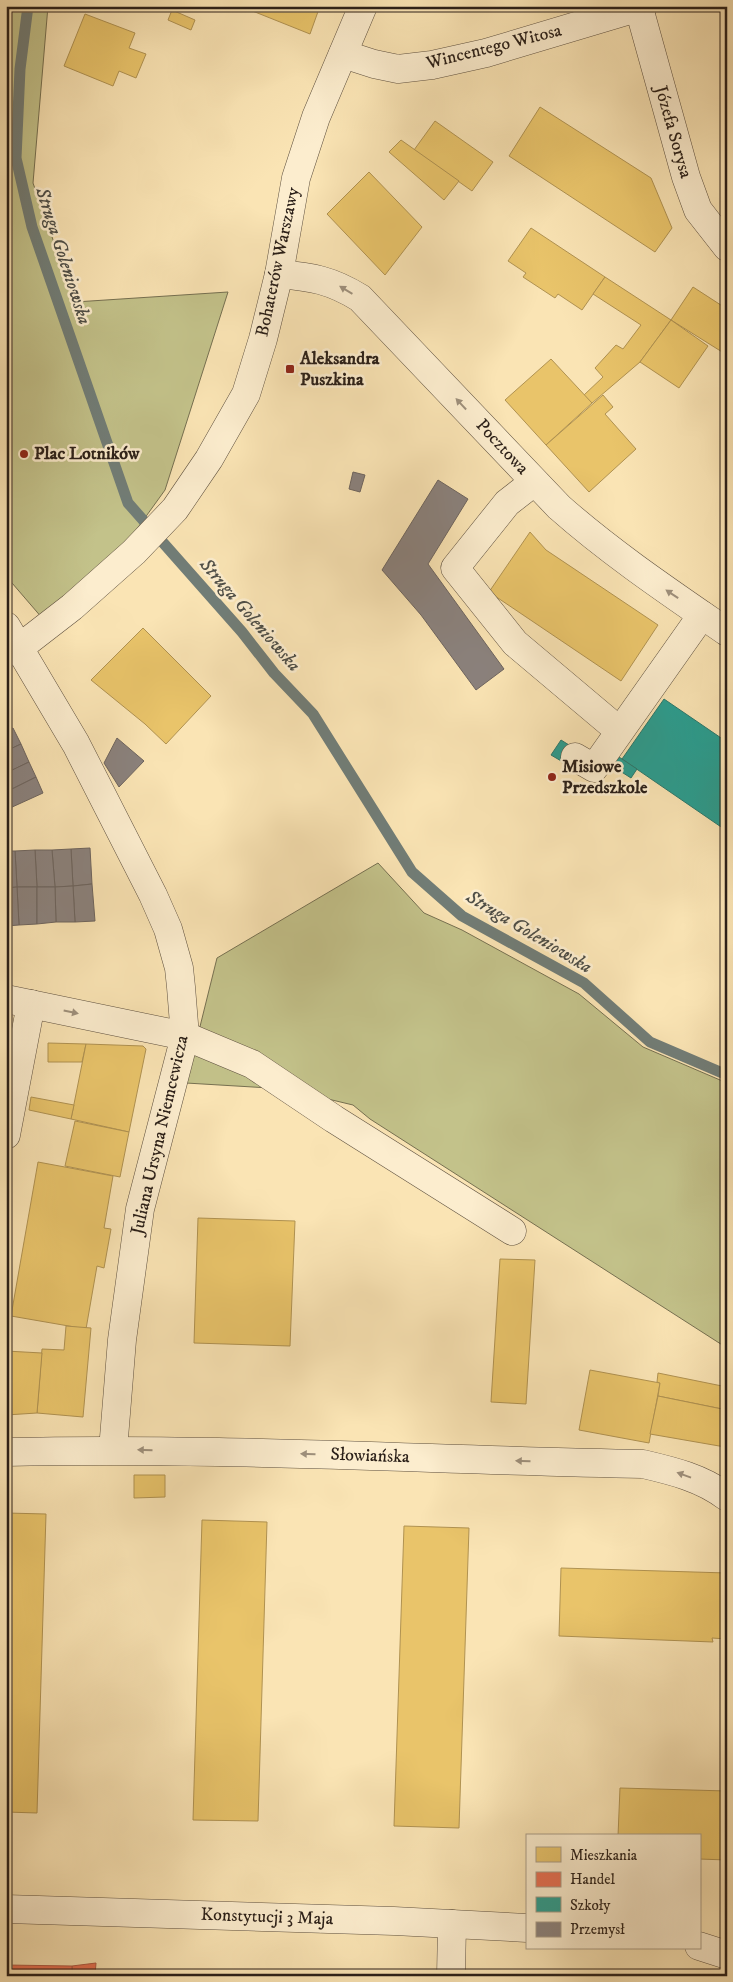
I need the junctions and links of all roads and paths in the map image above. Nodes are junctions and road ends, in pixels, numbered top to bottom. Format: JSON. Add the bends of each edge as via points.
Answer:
{"nodes":[{"id":1,"x":363,"y":6,"type":"edge"},
{"id":2,"x":641,"y":7,"type":"edge"},
{"id":3,"x":343,"y":54,"type":"junction"},
{"id":4,"x":727,"y":247,"type":"edge"},
{"id":5,"x":278,"y":274,"type":"junction"},
{"id":6,"x":534,"y":482,"type":"junction"},
{"id":7,"x":702,"y":615,"type":"junction"},
{"id":8,"x":727,"y":632,"type":"edge"},
{"id":9,"x":10,"y":642,"type":"edge"},
{"id":10,"x":610,"y":723,"type":"dead end"},
{"id":11,"x":575,"y":757,"type":"dead end"},
{"id":12,"x":19,"y":1002,"type":"edge"},
{"id":13,"x":185,"y":1036,"type":"junction"},
{"id":14,"x":6,"y":1135,"type":"edge"},
{"id":15,"x":512,"y":1231,"type":"dead end"},
{"id":16,"x":113,"y":1450,"type":"junction"},
{"id":17,"x":6,"y":1452,"type":"edge"},
{"id":18,"x":727,"y":1497,"type":"edge"},
{"id":19,"x":6,"y":1909,"type":"edge"},
{"id":20,"x":452,"y":1924,"type":"junction"},
{"id":21,"x":526,"y":1928,"type":"edge"},
{"id":22,"x":700,"y":1946,"type":"edge"},
{"id":23,"x":727,"y":1955,"type":"edge"},
{"id":24,"x":451,"y":1976,"type":"edge"}],
"edges":[{"from":1,"to":3,"type":"street","name":"Bohaterów Warszawy"},
{"from":2,"to":3,"type":"street","name":"Wincentego Witosa","via":[[432,66],[398,68]]},
{"from":2,"to":4,"type":"street","name":"Józefa Sorysa","via":[[689,185],[698,210]]},
{"from":3,"to":5,"type":"street","name":"Bohaterów Warszawy","via":[[316,117],[296,178]]},
{"from":6,"to":5,"type":"street","name":"Pocztowa","one_way":true,"via":[[360,298],[326,280]]},
{"from":5,"to":9,"type":"street","name":"Bohaterów Warszawy","via":[[246,394],[209,459],[175,508],[134,552],[72,607]]},
{"from":7,"to":6,"type":"street","name":"Pocztowa","one_way":true,"via":[[590,534]]},
{"from":6,"to":10,"type":"street","via":[[507,503],[455,568],[515,643]]},
{"from":7,"to":8,"type":"street","name":"Pocztowa"},
{"from":7,"to":11,"type":"street","via":[[594,768]]},
{"from":9,"to":13,"type":"street","name":"Juliana Ursyna Niemcewicza","via":[[76,744],[164,917],[179,968]]},
{"from":12,"to":13,"type":"street","one_way":true},
{"from":12,"to":14,"type":"street"},
{"from":13,"to":15,"type":"street","via":[[252,1064],[334,1120]]},
{"from":13,"to":16,"type":"street","name":"Juliana Ursyna Niemcewicza","via":[[140,1209],[122,1340]]},
{"from":16,"to":17,"type":"street","name":"Słowiańska"},
{"from":18,"to":16,"type":"street","name":"Słowiańska","one_way":true,"via":[[714,1487],[677,1472],[644,1464]]},
{"from":19,"to":20,"type":"street","name":"Konstytucji 3 Maja"},
{"from":20,"to":21,"type":"street","name":"Konstytucji 3 Maja"},
{"from":20,"to":24,"type":"street"},
{"from":22,"to":23,"type":"street"}]}
